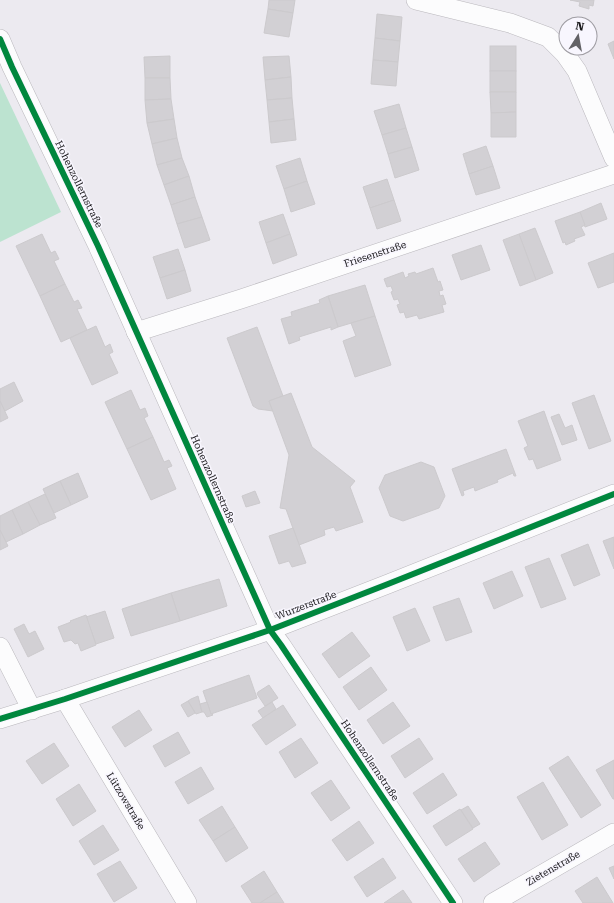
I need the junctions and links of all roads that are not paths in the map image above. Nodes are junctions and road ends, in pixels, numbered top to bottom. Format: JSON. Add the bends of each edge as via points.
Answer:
{"nodes":[{"id":1,"x":416,"y":0,"type":"edge"},
{"id":2,"x":0,"y":39,"type":"edge"},
{"id":3,"x":614,"y":158,"type":"edge"},
{"id":4,"x":614,"y":174,"type":"edge"},
{"id":5,"x":136,"y":332,"type":"junction"},
{"id":6,"x":614,"y":494,"type":"edge"},
{"id":7,"x":270,"y":630,"type":"junction"},
{"id":8,"x":0,"y":647,"type":"edge"},
{"id":9,"x":66,"y":699,"type":"junction"},
{"id":10,"x":32,"y":710,"type":"junction"},
{"id":11,"x":0,"y":719,"type":"edge"},
{"id":12,"x":614,"y":833,"type":"edge"},
{"id":13,"x":187,"y":903,"type":"edge"},
{"id":14,"x":453,"y":903,"type":"edge"},
{"id":15,"x":493,"y":903,"type":"edge"}],
"edges":[{"from":1,"to":3,"type":"street","via":[[510,23],[548,37],[577,71]]},
{"from":2,"to":5,"type":"street","name":"Hohenzollernstraße"},
{"from":4,"to":5,"type":"street","name":"Friesenstraße"},
{"from":5,"to":7,"type":"street","name":"Hohenzollernstraße"},
{"from":6,"to":7,"type":"street","name":"Wurzerstraße"},
{"from":7,"to":9,"type":"street","name":"Wurzerstraße"},
{"from":7,"to":14,"type":"street","name":"Hohenzollernstraße"},
{"from":8,"to":10,"type":"street"},
{"from":9,"to":10,"type":"street","name":"Wurzerstraße"},
{"from":9,"to":13,"type":"street","name":"Lützowstraße"},
{"from":10,"to":11,"type":"street","name":"Wurzerstraße"},
{"from":12,"to":15,"type":"street","name":"Zietenstraße"}]}
